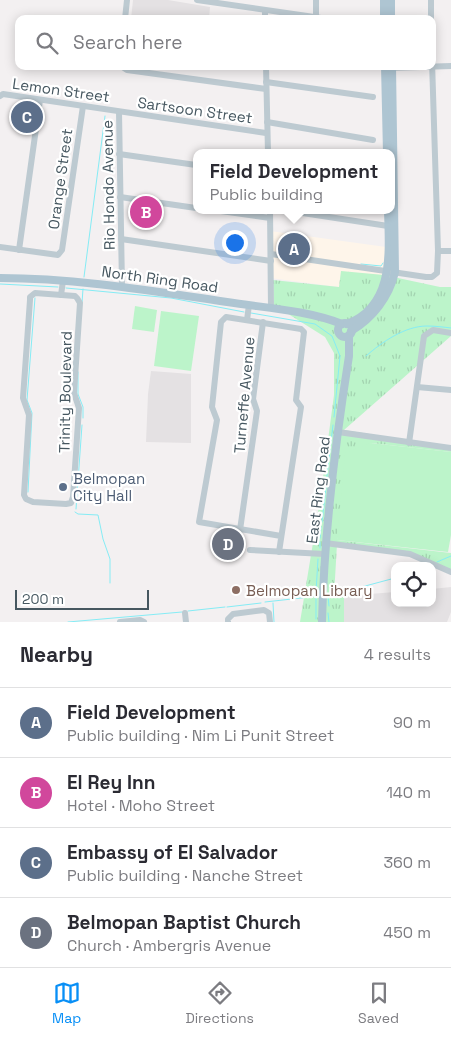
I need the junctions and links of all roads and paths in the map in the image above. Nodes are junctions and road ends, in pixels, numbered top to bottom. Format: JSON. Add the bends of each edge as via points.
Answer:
{"nodes":[{"id":1,"x":127,"y":0,"type":"edge"},
{"id":2,"x":196,"y":0,"type":"edge"},
{"id":3,"x":316,"y":0,"type":"edge"},
{"id":4,"x":384,"y":0,"type":"edge"},
{"id":5,"x":391,"y":0,"type":"edge"},
{"id":6,"x":431,"y":0,"type":"edge"},
{"id":7,"x":265,"y":11,"type":"junction"},
{"id":8,"x":125,"y":15,"type":"edge"},
{"id":9,"x":265,"y":15,"type":"edge"},
{"id":10,"x":299,"y":15,"type":"edge"},
{"id":11,"x":316,"y":15,"type":"edge"},
{"id":12,"x":384,"y":15,"type":"edge"},
{"id":13,"x":392,"y":15,"type":"edge"},
{"id":14,"x":431,"y":15,"type":"edge"},
{"id":15,"x":436,"y":62,"type":"edge"},
{"id":16,"x":451,"y":62,"type":"edge"},
{"id":17,"x":436,"y":66,"type":"edge"},
{"id":18,"x":451,"y":66,"type":"edge"},
{"id":19,"x":127,"y":70,"type":"edge"},
{"id":20,"x":266,"y":70,"type":"edge"},
{"id":21,"x":389,"y":70,"type":"edge"},
{"id":22,"x":432,"y":70,"type":"edge"},
{"id":23,"x":266,"y":82,"type":"junction"},
{"id":24,"x":266,"y":90,"type":"junction"},
{"id":25,"x":0,"y":96,"type":"edge"},
{"id":26,"x":373,"y":97,"type":"dead end"},
{"id":27,"x":40,"y":100,"type":"junction"},
{"id":28,"x":83,"y":106,"type":"junction"},
{"id":29,"x":119,"y":112,"type":"junction"},
{"id":30,"x":267,"y":122,"type":"junction"},
{"id":31,"x":266,"y":133,"type":"junction"},
{"id":32,"x":373,"y":140,"type":"dead end"},
{"id":33,"x":268,"y":149,"type":"edge"},
{"id":34,"x":389,"y":149,"type":"edge"},
{"id":35,"x":119,"y":154,"type":"junction"},
{"id":36,"x":193,"y":165,"type":"edge"},
{"id":37,"x":120,"y":197,"type":"junction"},
{"id":38,"x":193,"y":208,"type":"edge"},
{"id":39,"x":242,"y":214,"type":"edge"},
{"id":40,"x":270,"y":214,"type":"edge"},
{"id":41,"x":309,"y":214,"type":"edge"},
{"id":42,"x":388,"y":214,"type":"edge"},
{"id":43,"x":390,"y":214,"type":"edge"},
{"id":44,"x":270,"y":218,"type":"junction"},
{"id":45,"x":388,"y":226,"type":"junction"},
{"id":46,"x":122,"y":239,"type":"junction"},
{"id":47,"x":0,"y":247,"type":"edge"},
{"id":48,"x":19,"y":250,"type":"junction"},
{"id":49,"x":438,"y":251,"type":"junction"},
{"id":50,"x":451,"y":251,"type":"edge"},
{"id":51,"x":271,"y":258,"type":"junction"},
{"id":52,"x":391,"y":272,"type":"junction"},
{"id":53,"x":0,"y":278,"type":"edge"},
{"id":54,"x":63,"y":281,"type":"junction"},
{"id":55,"x":122,"y":287,"type":"junction"},
{"id":56,"x":61,"y":295,"type":"junction"},
{"id":57,"x":249,"y":305,"type":"junction"},
{"id":58,"x":271,"y":308,"type":"junction"},
{"id":59,"x":247,"y":320,"type":"junction"},
{"id":60,"x":263,"y":322,"type":"junction"},
{"id":61,"x":345,"y":330,"type":"junction"},
{"id":62,"x":451,"y":333,"type":"edge"},
{"id":63,"x":417,"y":388,"type":"junction"},
{"id":64,"x":451,"y":390,"type":"edge"},
{"id":65,"x":338,"y":432,"type":"junction"},
{"id":66,"x":409,"y":443,"type":"junction"},
{"id":67,"x":451,"y":448,"type":"edge"},
{"id":68,"x":240,"y":530,"type":"junction"},
{"id":69,"x":281,"y":536,"type":"junction"},
{"id":70,"x":325,"y":543,"type":"junction"},
{"id":71,"x":250,"y":550,"type":"dead end"},
{"id":72,"x":279,"y":552,"type":"junction"},
{"id":73,"x":324,"y":554,"type":"junction"},
{"id":74,"x":451,"y":572,"type":"edge"},
{"id":75,"x":185,"y":613,"type":"dead end"},
{"id":76,"x":228,"y":620,"type":"edge"},
{"id":77,"x":120,"y":622,"type":"edge"},
{"id":78,"x":144,"y":622,"type":"edge"},
{"id":79,"x":186,"y":622,"type":"edge"},
{"id":80,"x":270,"y":622,"type":"edge"},
{"id":81,"x":322,"y":622,"type":"edge"}],
"edges":[{"from":1,"to":8,"type":"street"},
{"from":2,"to":7,"type":"street"},
{"from":3,"to":11,"type":"street"},
{"from":4,"to":12,"type":"main road"},
{"from":5,"to":13,"type":"main road"},
{"from":6,"to":14,"type":"street"},
{"from":7,"to":9,"type":"street"},
{"from":7,"to":10,"type":"street"},
{"from":15,"to":16,"type":"street"},
{"from":17,"to":18,"type":"street"},
{"from":19,"to":24,"type":"street"},
{"from":20,"to":23,"type":"street"},
{"from":21,"to":34,"type":"main road"},
{"from":22,"to":49,"type":"street"},
{"from":23,"to":24,"type":"street"},
{"from":23,"to":26,"type":"street"},
{"from":24,"to":30,"type":"street"},
{"from":25,"to":27,"type":"street","name":"Lemon Street"},
{"from":27,"to":28,"type":"street","name":"Lemon Street"},
{"from":27,"to":48,"type":"street"},
{"from":28,"to":29,"type":"street","name":"Lemon Street"},
{"from":28,"to":48,"type":"street","name":"Orange Street","via":[[62,250],[58,255]]},
{"from":29,"to":31,"type":"street","name":"Sartsoon Street"},
{"from":29,"to":35,"type":"street","name":"Rio Hondo Avenue"},
{"from":30,"to":31,"type":"street"},
{"from":30,"to":32,"type":"street"},
{"from":31,"to":33,"type":"street"},
{"from":35,"to":36,"type":"street"},
{"from":35,"to":37,"type":"street","name":"Rio Hondo Avenue"},
{"from":37,"to":38,"type":"street"},
{"from":37,"to":46,"type":"street","name":"Rio Hondo Avenue"},
{"from":39,"to":44,"type":"street"},
{"from":40,"to":44,"type":"street"},
{"from":41,"to":45,"type":"street"},
{"from":42,"to":45,"type":"main road"},
{"from":43,"to":52,"type":"main road"},
{"from":44,"to":51,"type":"street"},
{"from":45,"to":52,"type":"main road"},
{"from":46,"to":51,"type":"street"},
{"from":46,"to":55,"type":"street","name":"Rio Hondo Avenue"},
{"from":47,"to":48,"type":"street"},
{"from":49,"to":50,"type":"street"},
{"from":49,"to":52,"type":"street","via":[[438,270],[432,277]]},
{"from":51,"to":52,"type":"street"},
{"from":51,"to":58,"type":"street"},
{"from":52,"to":61,"type":"main road","via":[[377,304],[365,321]]},
{"from":53,"to":54,"type":"main road","name":"North Ring Road"},
{"from":54,"to":55,"type":"main road","name":"North Ring Road"},
{"from":54,"to":56,"type":"street"},
{"from":55,"to":57,"type":"main road","name":"North Ring Road"},
{"from":56,"to":56,"type":"street","name":"Trinity Boulevard","via":[[75,296],[80,303],[74,393],[79,408],[73,497],[71,503],[66,504],[33,502],[26,499],[24,492],[29,415],[23,398],[30,297],[35,294]]},
{"from":57,"to":58,"type":"main road","name":"North Ring Road"},
{"from":57,"to":59,"type":"street"},
{"from":58,"to":61,"type":"main road","name":"North Ring Road","via":[[325,318]]},
{"from":59,"to":60,"type":"street"},
{"from":59,"to":68,"type":"street","via":[[226,317],[221,322],[212,408],[217,420],[199,522]]},
{"from":60,"to":68,"type":"street","name":"Turneffe Avenue","via":[[253,399],[258,411]]},
{"from":60,"to":69,"type":"street","via":[[304,332],[296,400],[301,407]]},
{"from":61,"to":65,"type":"main road","name":"East Ring Road","via":[[348,362]]},
{"from":62,"to":63,"type":"street","via":[[436,330],[424,336]]},
{"from":63,"to":64,"type":"street"},
{"from":63,"to":66,"type":"street"},
{"from":65,"to":66,"type":"street"},
{"from":65,"to":70,"type":"main road","name":"East Ring Road"},
{"from":66,"to":67,"type":"street"},
{"from":68,"to":69,"type":"street"},
{"from":69,"to":72,"type":"street"},
{"from":70,"to":73,"type":"main road","name":"East Ring Road"},
{"from":70,"to":74,"type":"street","via":[[410,554]]},
{"from":71,"to":72,"type":"street"},
{"from":72,"to":73,"type":"street"},
{"from":73,"to":81,"type":"main road","name":"East Ring Road"},
{"from":75,"to":79,"type":"street"},
{"from":76,"to":80,"type":"street","via":[[233,614],[264,610]]},
{"from":77,"to":78,"type":"street"}]}
